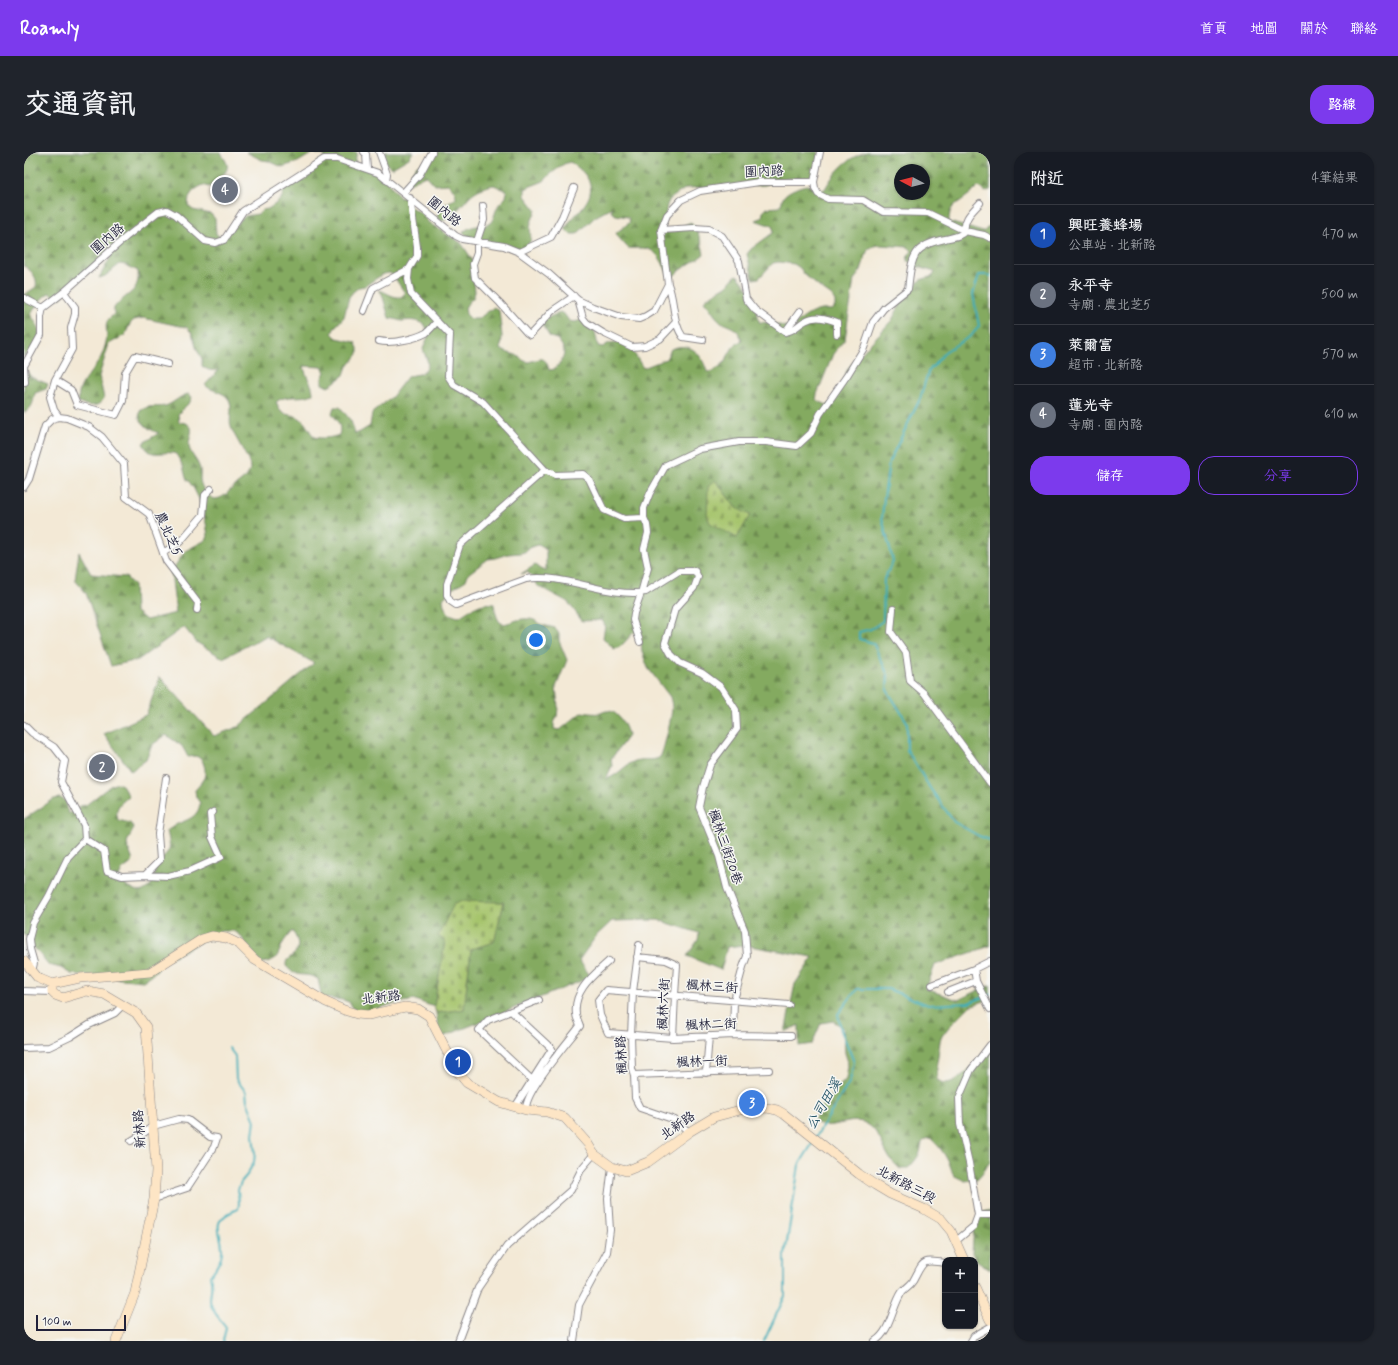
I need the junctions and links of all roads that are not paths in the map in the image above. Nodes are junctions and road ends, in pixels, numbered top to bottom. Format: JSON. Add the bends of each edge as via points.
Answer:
{"nodes":[{"id":1,"x":364,"y":152,"type":"edge"},
{"id":2,"x":379,"y":152,"type":"edge"},
{"id":3,"x":432,"y":152,"type":"edge"},
{"id":4,"x":820,"y":152,"type":"edge"},
{"id":5,"x":367,"y":169,"type":"junction"},
{"id":6,"x":386,"y":180,"type":"junction"},
{"id":7,"x":814,"y":182,"type":"junction"},
{"id":8,"x":574,"y":188,"type":"dead end"},
{"id":9,"x":404,"y":193,"type":"junction"},
{"id":10,"x":410,"y":198,"type":"junction"},
{"id":11,"x":980,"y":203,"type":"dead end"},
{"id":12,"x":483,"y":206,"type":"dead end"},
{"id":13,"x":661,"y":230,"type":"junction"},
{"id":14,"x":965,"y":231,"type":"junction"},
{"id":15,"x":990,"y":238,"type":"edge"},
{"id":16,"x":477,"y":241,"type":"junction"},
{"id":17,"x":519,"y":252,"type":"junction"},
{"id":18,"x":409,"y":269,"type":"junction"},
{"id":19,"x":668,"y":284,"type":"junction"},
{"id":20,"x":64,"y":292,"type":"junction"},
{"id":21,"x":576,"y":298,"type":"junction"},
{"id":22,"x":24,"y":300,"type":"edge"},
{"id":23,"x":43,"y":308,"type":"junction"},
{"id":24,"x":364,"y":311,"type":"dead end"},
{"id":25,"x":800,"y":311,"type":"dead end"},
{"id":26,"x":437,"y":321,"type":"junction"},
{"id":27,"x":676,"y":322,"type":"junction"},
{"id":28,"x":785,"y":332,"type":"junction"},
{"id":29,"x":837,"y":334,"type":"dead end"},
{"id":30,"x":703,"y":340,"type":"dead end"},
{"id":31,"x":379,"y":341,"type":"dead end"},
{"id":32,"x":168,"y":364,"type":"dead end"},
{"id":33,"x":55,"y":380,"type":"junction"},
{"id":34,"x":25,"y":382,"type":"dead end"},
{"id":35,"x":60,"y":417,"type":"junction"},
{"id":36,"x":545,"y":470,"type":"junction"},
{"id":37,"x":24,"y":487,"type":"edge"},
{"id":38,"x":210,"y":489,"type":"dead end"},
{"id":39,"x":644,"y":518,"type":"junction"},
{"id":40,"x":162,"y":553,"type":"junction"},
{"id":41,"x":641,"y":593,"type":"junction"},
{"id":42,"x":893,"y":609,"type":"dead end"},
{"id":43,"x":197,"y":610,"type":"dead end"},
{"id":44,"x":640,"y":642,"type":"dead end"},
{"id":45,"x":24,"y":725,"type":"edge"},
{"id":46,"x":166,"y":778,"type":"dead end"},
{"id":47,"x":990,"y":783,"type":"edge"},
{"id":48,"x":213,"y":812,"type":"dead end"},
{"id":49,"x":85,"y":839,"type":"junction"},
{"id":50,"x":145,"y":875,"type":"junction"},
{"id":51,"x":639,"y":945,"type":"dead end"},
{"id":52,"x":637,"y":957,"type":"junction"},
{"id":53,"x":24,"y":961,"type":"edge"},
{"id":54,"x":609,"y":961,"type":"dead end"},
{"id":55,"x":990,"y":961,"type":"edge"},
{"id":56,"x":974,"y":968,"type":"junction"},
{"id":57,"x":32,"y":972,"type":"junction"},
{"id":58,"x":976,"y":981,"type":"junction"},
{"id":59,"x":932,"y":985,"type":"dead end"},
{"id":60,"x":52,"y":988,"type":"junction"},
{"id":61,"x":24,"y":991,"type":"edge"},
{"id":62,"x":633,"y":992,"type":"junction"},
{"id":63,"x":948,"y":992,"type":"dead end"},
{"id":64,"x":675,"y":996,"type":"junction"},
{"id":65,"x":539,"y":1000,"type":"dead end"},
{"id":66,"x":734,"y":1000,"type":"junction"},
{"id":67,"x":123,"y":1005,"type":"junction"},
{"id":68,"x":789,"y":1005,"type":"dead end"},
{"id":69,"x":990,"y":1009,"type":"edge"},
{"id":70,"x":511,"y":1011,"type":"junction"},
{"id":71,"x":631,"y":1035,"type":"junction"},
{"id":72,"x":733,"y":1035,"type":"junction"},
{"id":73,"x":709,"y":1036,"type":"junction"},
{"id":74,"x":791,"y":1036,"type":"dead end"},
{"id":75,"x":673,"y":1038,"type":"junction"},
{"id":76,"x":990,"y":1045,"type":"edge"},
{"id":77,"x":24,"y":1048,"type":"edge"},
{"id":78,"x":769,"y":1070,"type":"dead end"},
{"id":79,"x":706,"y":1073,"type":"junction"},
{"id":80,"x":634,"y":1075,"type":"junction"},
{"id":81,"x":532,"y":1080,"type":"junction"},
{"id":82,"x":515,"y":1107,"type":"junction"},
{"id":83,"x":526,"y":1110,"type":"junction"},
{"id":84,"x":153,"y":1126,"type":"junction"},
{"id":85,"x":689,"y":1132,"type":"junction"},
{"id":86,"x":130,"y":1142,"type":"dead end"},
{"id":87,"x":822,"y":1144,"type":"joint"},
{"id":88,"x":594,"y":1154,"type":"junction"},
{"id":89,"x":612,"y":1167,"type":"junction"},
{"id":90,"x":154,"y":1199,"type":"junction"},
{"id":91,"x":978,"y":1215,"type":"junction"},
{"id":92,"x":990,"y":1215,"type":"edge"},
{"id":93,"x":956,"y":1241,"type":"junction"},
{"id":94,"x":963,"y":1257,"type":"edge"},
{"id":95,"x":942,"y":1263,"type":"edge"},
{"id":96,"x":978,"y":1293,"type":"edge"},
{"id":97,"x":990,"y":1320,"type":"edge"},
{"id":98,"x":990,"y":1327,"type":"edge"},
{"id":99,"x":116,"y":1341,"type":"edge"},
{"id":100,"x":458,"y":1341,"type":"edge"},
{"id":101,"x":574,"y":1341,"type":"edge"},
{"id":102,"x":875,"y":1341,"type":"edge"},
{"id":103,"x":971,"y":1341,"type":"edge"}],
"edges":[{"from":1,"to":5,"type":"street"},
{"from":2,"to":6,"type":"street","via":[[388,174]]},
{"from":3,"to":9,"type":"street","via":[[420,174]]},
{"from":4,"to":7,"type":"street"},
{"from":5,"to":6,"type":"street","name":"圍內路","via":[[378,173]]},
{"from":5,"to":20,"type":"street","name":"圍內路","via":[[337,159],[324,159],[243,211],[224,240],[215,243],[205,241],[167,210],[158,212],[126,236]]},
{"from":6,"to":9,"type":"street","name":"圍內路"},
{"from":7,"to":13,"type":"street","name":"圍內路","via":[[759,182],[700,191],[681,200],[667,215]]},
{"from":7,"to":14,"type":"street","via":[[818,194],[828,199],[863,200],[883,212],[928,213]]},
{"from":8,"to":17,"type":"street","via":[[551,238]]},
{"from":9,"to":10,"type":"street","name":"圍內路"},
{"from":10,"to":16,"type":"street","name":"圍內路","via":[[456,236]]},
{"from":10,"to":18,"type":"street","via":[[417,256]]},
{"from":11,"to":14,"type":"street","via":[[966,218]]},
{"from":12,"to":16,"type":"street","via":[[484,220]]},
{"from":13,"to":19,"type":"street"},
{"from":13,"to":28,"type":"street","via":[[709,229],[722,236],[739,261],[746,299],[755,310]]},
{"from":14,"to":15,"type":"street"},
{"from":14,"to":39,"type":"street","via":[[961,236],[931,242],[918,251],[912,261],[908,289],[884,308],[873,322],[864,348],[820,414],[811,433],[796,446],[739,442],[700,449],[666,465],[650,493],[644,508]]},
{"from":16,"to":17,"type":"street","name":"圍內路","via":[[504,246]]},
{"from":16,"to":21,"type":"street","via":[[477,253],[473,264],[475,278],[530,335],[552,311]]},
{"from":17,"to":21,"type":"street","name":"圍內路"},
{"from":18,"to":24,"type":"street","via":[[373,288]]},
{"from":18,"to":26,"type":"street","via":[[411,294]]},
{"from":19,"to":21,"type":"street","name":"圍內路","via":[[654,311],[639,319],[621,317]]},
{"from":19,"to":27,"type":"street"},
{"from":20,"to":23,"type":"street","name":"圍內路"},
{"from":20,"to":33,"type":"street","via":[[75,307],[71,328],[72,349]]},
{"from":21,"to":27,"type":"street","via":[[587,323],[632,347],[645,346],[660,339]]},
{"from":22,"to":23,"type":"street"},
{"from":23,"to":34,"type":"street","via":[[40,317],[41,335],[24,366]]},
{"from":25,"to":28,"type":"street"},
{"from":26,"to":31,"type":"street","via":[[426,332],[398,342]]},
{"from":26,"to":36,"type":"street","via":[[450,335],[448,376],[454,385],[483,402]]},
{"from":27,"to":30,"type":"street","via":[[683,337]]},
{"from":28,"to":29,"type":"street","via":[[792,331],[806,320],[820,317],[837,322]]},
{"from":32,"to":33,"type":"street","via":[[135,356],[125,373],[123,401],[116,415],[77,405],[71,390]]},
{"from":33,"to":35,"type":"street","via":[[50,397],[54,410]]},
{"from":35,"to":37,"type":"street","via":[[52,419],[46,426]]},
{"from":35,"to":40,"type":"street","name":"農北芝5","via":[[89,427],[102,437],[124,464],[126,497],[149,514]]},
{"from":36,"to":39,"type":"street","via":[[556,475],[583,474],[589,479],[604,510],[624,519]]},
{"from":36,"to":41,"type":"street","via":[[460,546],[447,584],[450,601],[456,605],[536,577],[618,592]]},
{"from":38,"to":40,"type":"street","via":[[205,496],[203,515],[180,542]]},
{"from":39,"to":41,"type":"street","via":[[648,533],[644,549],[648,568]]},
{"from":40,"to":43,"type":"street","name":"農北芝5","via":[[198,603]]},
{"from":41,"to":44,"type":"street","via":[[633,620]]},
{"from":41,"to":66,"type":"street","name":"楓林三街20巷","via":[[679,571],[694,571],[698,577],[694,588],[675,609],[665,643],[680,663],[702,673],[721,687],[736,710],[737,729],[710,765],[699,807],[745,931],[747,956]]},
{"from":42,"to":47,"type":"street","via":[[891,632],[906,653],[910,681],[924,693]]},
{"from":45,"to":49,"type":"street","via":[[54,747],[65,761],[62,782],[84,825]]},
{"from":46,"to":50,"type":"street","via":[[158,834],[160,860]]},
{"from":48,"to":50,"type":"street","via":[[210,814],[212,837],[221,857],[168,876]]},
{"from":49,"to":50,"type":"street","via":[[104,851],[107,871],[122,876]]},
{"from":49,"to":57,"type":"street","via":[[68,857],[33,923],[29,939],[34,963]]},
{"from":51,"to":52,"type":"street","name":"楓林路"},
{"from":52,"to":62,"type":"street","name":"楓林路"},
{"from":52,"to":64,"type":"street","name":"楓林六街","via":[[666,960],[677,965]]},
{"from":53,"to":57,"type":"main road"},
{"from":54,"to":83,"type":"street","via":[[583,986],[576,1014],[580,1026],[537,1082]]},
{"from":55,"to":56,"type":"street"},
{"from":56,"to":58,"type":"street"},
{"from":56,"to":59,"type":"street"},
{"from":57,"to":60,"type":"main road"},
{"from":58,"to":63,"type":"street"},
{"from":58,"to":69,"type":"street"},
{"from":60,"to":61,"type":"street"},
{"from":60,"to":67,"type":"main road","name":"新林路","via":[[55,995],[63,998],[87,991],[104,994]]},
{"from":60,"to":82,"type":"main road","name":"北新路","via":[[80,978],[150,972],[202,939],[212,936],[226,938],[239,944],[255,960],[344,1010],[368,1015],[405,1007],[418,1009],[429,1016],[457,1071],[467,1082],[499,1102]]},
{"from":62,"to":64,"type":"street","name":"楓林三街"},
{"from":62,"to":71,"type":"street","name":"楓林路"},
{"from":62,"to":71,"type":"street","name":"楓林三街","via":[[606,990],[598,1000],[600,1015],[608,1033]]},
{"from":64,"to":66,"type":"street","name":"楓林三街"},
{"from":64,"to":75,"type":"street","name":"楓林六街"},
{"from":65,"to":70,"type":"street"},
{"from":66,"to":68,"type":"street","name":"楓林三街"},
{"from":66,"to":72,"type":"street"},
{"from":67,"to":77,"type":"street","via":[[115,1013],[50,1047]]},
{"from":67,"to":84,"type":"main road","name":"新林路","via":[[136,1013],[146,1027]]},
{"from":70,"to":81,"type":"street","via":[[552,1049]]},
{"from":70,"to":81,"type":"street","via":[[488,1020],[479,1030]]},
{"from":71,"to":75,"type":"street","name":"楓林二街"},
{"from":71,"to":80,"type":"street","name":"楓林路"},
{"from":72,"to":73,"type":"street","name":"楓林二街"},
{"from":72,"to":74,"type":"street","name":"楓林二街"},
{"from":73,"to":75,"type":"street","name":"楓林二街"},
{"from":73,"to":79,"type":"street"},
{"from":76,"to":91,"type":"street","via":[[971,1070],[959,1098],[960,1124]]},
{"from":78,"to":79,"type":"street","name":"楓林一街"},
{"from":79,"to":80,"type":"street","name":"楓林一街"},
{"from":80,"to":85,"type":"street","name":"楓林路","via":[[635,1098],[640,1108],[675,1120]]},
{"from":81,"to":82,"type":"street"},
{"from":82,"to":83,"type":"main road","name":"北新路"},
{"from":83,"to":88,"type":"main road","name":"北新路","via":[[547,1112],[565,1118]]},
{"from":84,"to":86,"type":"street"},
{"from":84,"to":90,"type":"main road","name":"新林路","via":[[156,1170]]},
{"from":84,"to":90,"type":"street","via":[[179,1118],[188,1120],[210,1137],[217,1138],[214,1147],[187,1188]]},
{"from":85,"to":87,"type":"main road","name":"北新路","via":[[714,1117],[767,1108],[784,1114]]},
{"from":85,"to":89,"type":"main road","name":"北新路","via":[[648,1162],[626,1171]]},
{"from":87,"to":93,"type":"main road","name":"北新路三段","via":[[875,1185],[941,1219],[952,1230]]},
{"from":88,"to":89,"type":"main road","name":"北新路"},
{"from":88,"to":100,"type":"street","via":[[582,1168],[571,1190],[507,1246],[478,1288]]},
{"from":89,"to":101,"type":"street","via":[[608,1198],[610,1230],[607,1252],[579,1305]]},
{"from":90,"to":99,"type":"main road","name":"新林路","via":[[135,1293]]},
{"from":91,"to":92,"type":"street"},
{"from":91,"to":93,"type":"street","via":[[974,1226]]},
{"from":93,"to":94,"type":"main road","name":"北新路三段"},
{"from":95,"to":102,"type":"street","via":[[924,1262],[918,1269],[912,1283],[902,1292],[885,1329]]},
{"from":96,"to":97,"type":"main road"},
{"from":98,"to":103,"type":"street","via":[[974,1336]]}]}
